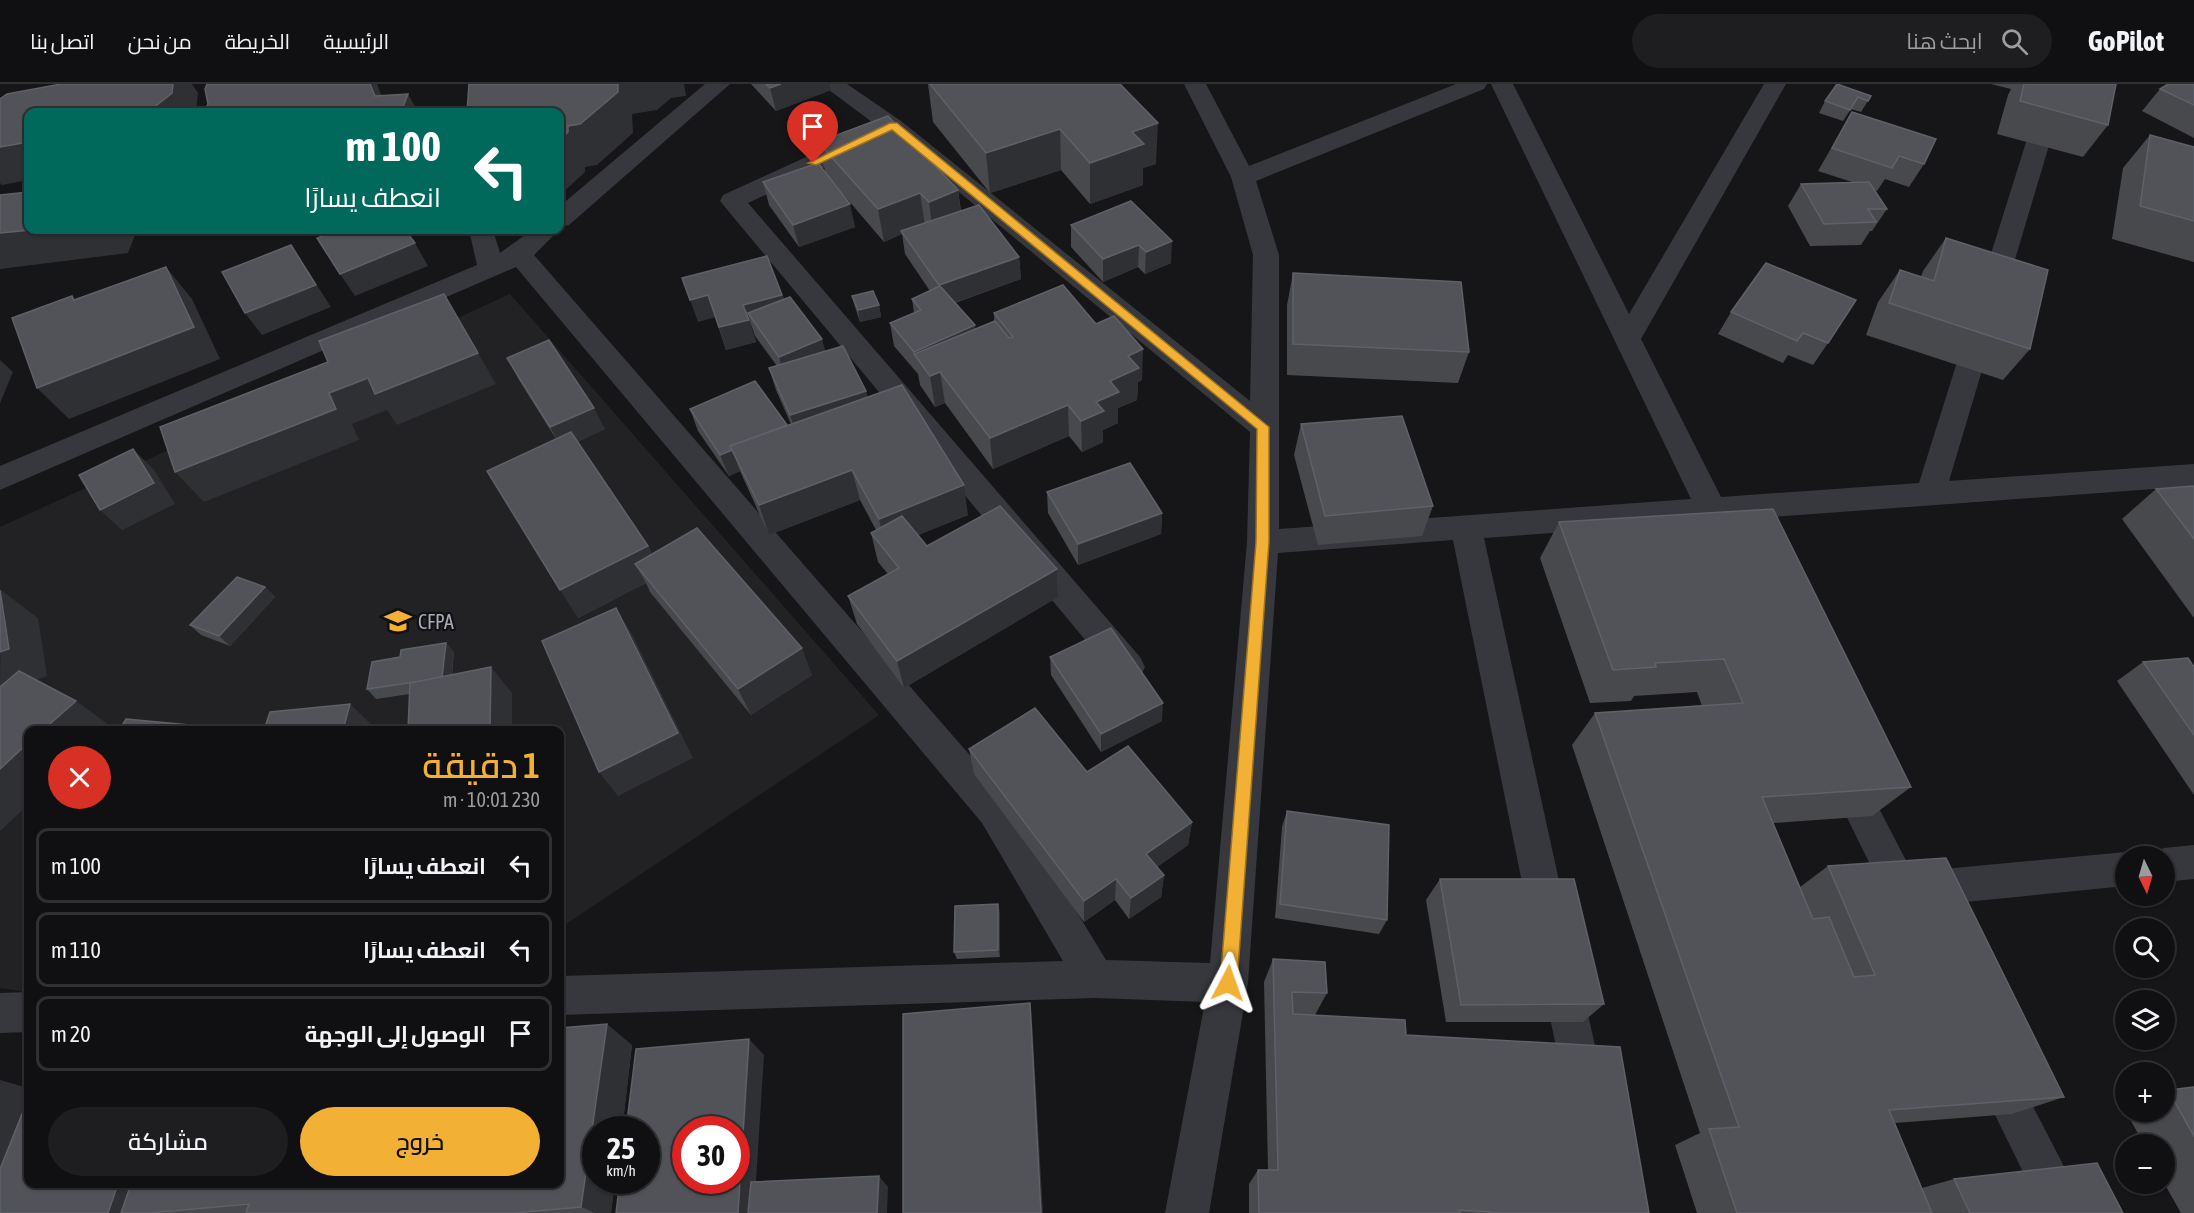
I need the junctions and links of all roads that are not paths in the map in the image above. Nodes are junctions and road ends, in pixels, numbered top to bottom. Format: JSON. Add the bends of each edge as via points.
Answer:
{"nodes":[{"id":1,"x":719,"y":84,"type":"edge"},
{"id":2,"x":832,"y":84,"type":"edge"},
{"id":3,"x":1195,"y":84,"type":"edge"},
{"id":4,"x":1476,"y":84,"type":"edge"},
{"id":5,"x":1502,"y":84,"type":"edge"},
{"id":6,"x":1775,"y":84,"type":"edge"},
{"id":7,"x":2080,"y":84,"type":"edge"},
{"id":8,"x":893,"y":126,"type":"junction"},
{"id":9,"x":1243,"y":177,"type":"junction"},
{"id":10,"x":564,"y":216,"type":"edge"},
{"id":11,"x":483,"y":234,"type":"edge"},
{"id":12,"x":543,"y":234,"type":"edge"},
{"id":13,"x":519,"y":254,"type":"junction"},
{"id":14,"x":491,"y":269,"type":"junction"},
{"id":15,"x":1628,"y":339,"type":"junction"},
{"id":16,"x":1263,"y":427,"type":"junction"},
{"id":17,"x":2194,"y":475,"type":"edge"},
{"id":18,"x":0,"y":479,"type":"edge"},
{"id":19,"x":1930,"y":495,"type":"junction"},
{"id":20,"x":1710,"y":508,"type":"junction"},
{"id":21,"x":1466,"y":528,"type":"junction"},
{"id":22,"x":1263,"y":542,"type":"junction"},
{"id":23,"x":1746,"y":579,"type":"edge"},
{"id":24,"x":1142,"y":684,"type":"edge"},
{"id":25,"x":1834,"y":755,"type":"edge"},
{"id":26,"x":2194,"y":862,"type":"edge"},
{"id":27,"x":2175,"y":864,"type":"edge"},
{"id":28,"x":2115,"y":870,"type":"edge"},
{"id":29,"x":1902,"y":890,"type":"junction"},
{"id":30,"x":1923,"y":932,"type":"edge"},
{"id":31,"x":1096,"y":979,"type":"junction"},
{"id":32,"x":1228,"y":983,"type":"junction"},
{"id":33,"x":564,"y":996,"type":"edge"},
{"id":34,"x":24,"y":1012,"type":"edge"},
{"id":35,"x":0,"y":1013,"type":"edge"},
{"id":36,"x":1982,"y":1046,"type":"edge"},
{"id":37,"x":1591,"y":1120,"type":"edge"},
{"id":38,"x":1187,"y":1213,"type":"edge"},
{"id":39,"x":2066,"y":1213,"type":"edge"}],
"edges":[{"from":1,"to":10,"type":"street"},
{"from":2,"to":8,"type":"street"},
{"from":3,"to":9,"type":"street"},
{"from":4,"to":9,"type":"street"},
{"from":5,"to":15,"type":"street"},
{"from":6,"to":15,"type":"street"},
{"from":7,"to":19,"type":"street","via":[[2045,120]]},
{"from":8,"to":16,"type":"street"},
{"from":8,"to":24,"type":"street","via":[[732,201]]},
{"from":9,"to":16,"type":"street","via":[[1266,255]]},
{"from":11,"to":14,"type":"street"},
{"from":12,"to":13,"type":"street"},
{"from":13,"to":14,"type":"street"},
{"from":13,"to":31,"type":"street","via":[[995,811]]},
{"from":14,"to":18,"type":"street"},
{"from":15,"to":20,"type":"street"},
{"from":16,"to":22,"type":"street"},
{"from":17,"to":19,"type":"street"},
{"from":19,"to":20,"type":"street"},
{"from":20,"to":21,"type":"street"},
{"from":20,"to":23,"type":"street"},
{"from":21,"to":22,"type":"street"},
{"from":21,"to":37,"type":"street"},
{"from":22,"to":32,"type":"street"},
{"from":25,"to":29,"type":"street"},
{"from":26,"to":27,"type":"street"},
{"from":28,"to":29,"type":"street"},
{"from":29,"to":30,"type":"street"},
{"from":31,"to":32,"type":"street"},
{"from":31,"to":33,"type":"street"},
{"from":32,"to":38,"type":"street"},
{"from":34,"to":35,"type":"street"},
{"from":36,"to":39,"type":"street"}]}
